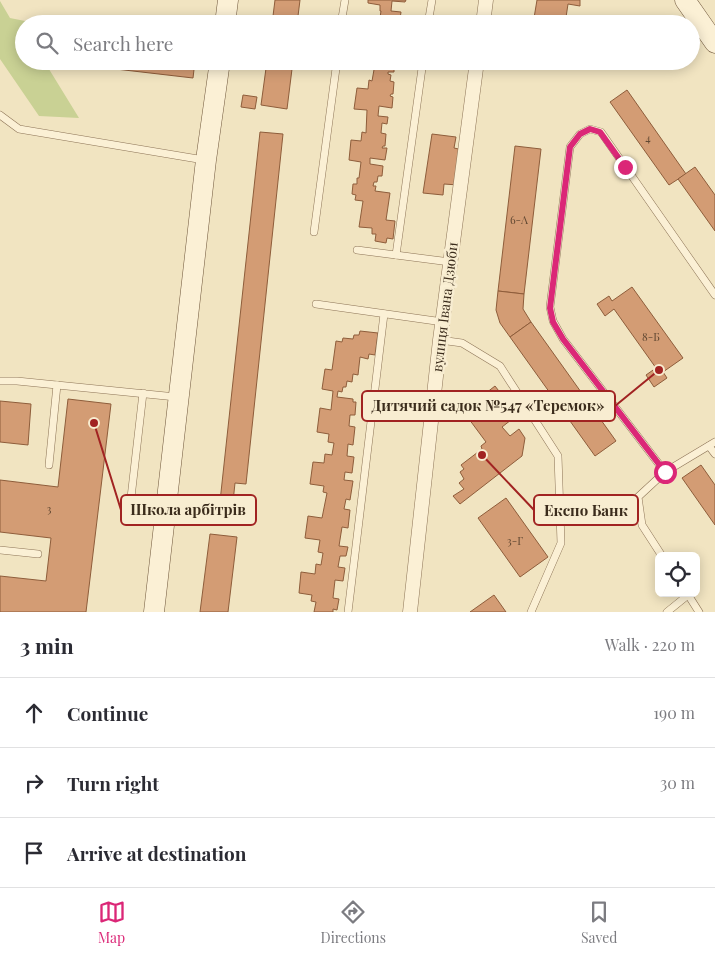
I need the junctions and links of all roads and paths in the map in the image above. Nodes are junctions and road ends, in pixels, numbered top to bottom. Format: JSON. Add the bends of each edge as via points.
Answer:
{"nodes":[{"id":1,"x":228,"y":0,"type":"edge"},
{"id":2,"x":345,"y":0,"type":"edge"},
{"id":3,"x":432,"y":0,"type":"edge"},
{"id":4,"x":486,"y":0,"type":"edge"},
{"id":5,"x":685,"y":0,"type":"edge"},
{"id":6,"x":226,"y":15,"type":"edge"},
{"id":7,"x":343,"y":15,"type":"edge"},
{"id":8,"x":430,"y":15,"type":"edge"},
{"id":9,"x":484,"y":15,"type":"edge"},
{"id":10,"x":695,"y":15,"type":"edge"},
{"id":11,"x":700,"y":22,"type":"edge"},
{"id":12,"x":715,"y":43,"type":"edge"},
{"id":13,"x":219,"y":70,"type":"edge"},
{"id":14,"x":336,"y":70,"type":"edge"},
{"id":15,"x":422,"y":70,"type":"edge"},
{"id":16,"x":477,"y":70,"type":"edge"},
{"id":17,"x":0,"y":115,"type":"edge"},
{"id":18,"x":206,"y":160,"type":"junction"},
{"id":19,"x":314,"y":232,"type":"dead end"},
{"id":20,"x":357,"y":250,"type":"dead end"},
{"id":21,"x":396,"y":255,"type":"junction"},
{"id":22,"x":450,"y":262,"type":"junction"},
{"id":23,"x":715,"y":295,"type":"edge"},
{"id":24,"x":316,"y":304,"type":"dead end"},
{"id":25,"x":384,"y":314,"type":"junction"},
{"id":26,"x":443,"y":322,"type":"junction"},
{"id":27,"x":440,"y":340,"type":"junction"},
{"id":28,"x":0,"y":382,"type":"edge"},
{"id":29,"x":57,"y":385,"type":"junction"},
{"id":30,"x":143,"y":393,"type":"junction"},
{"id":31,"x":179,"y":397,"type":"junction"},
{"id":32,"x":712,"y":444,"type":"edge"},
{"id":33,"x":715,"y":454,"type":"edge"},
{"id":34,"x":49,"y":465,"type":"dead end"},
{"id":35,"x":665,"y":472,"type":"junction"},
{"id":36,"x":129,"y":514,"type":"dead end"},
{"id":37,"x":0,"y":550,"type":"edge"},
{"id":38,"x":659,"y":552,"type":"edge"},
{"id":39,"x":38,"y":554,"type":"dead end"},
{"id":40,"x":684,"y":597,"type":"edge"},
{"id":41,"x":689,"y":597,"type":"edge"},
{"id":42,"x":154,"y":612,"type":"edge"},
{"id":43,"x":348,"y":612,"type":"edge"},
{"id":44,"x":410,"y":612,"type":"edge"},
{"id":45,"x":531,"y":612,"type":"edge"},
{"id":46,"x":667,"y":612,"type":"edge"},
{"id":47,"x":699,"y":612,"type":"edge"}],
"edges":[{"from":1,"to":6,"type":"main road"},
{"from":2,"to":7,"type":"lane"},
{"from":3,"to":8,"type":"lane"},
{"from":4,"to":9,"type":"street"},
{"from":5,"to":10,"type":"main road"},
{"from":11,"to":12,"type":"main road"},
{"from":13,"to":18,"type":"main road"},
{"from":14,"to":19,"type":"lane"},
{"from":15,"to":21,"type":"lane"},
{"from":16,"to":22,"type":"street","name":"вулиця Івана Дзюби"},
{"from":17,"to":18,"type":"lane","via":[[19,129]]},
{"from":18,"to":31,"type":"main road"},
{"from":20,"to":21,"type":"lane"},
{"from":21,"to":22,"type":"lane"},
{"from":22,"to":26,"type":"street","name":"вулиця Івана Дзюби"},
{"from":23,"to":35,"type":"lane","via":[[600,132],[590,129],[580,134],[570,147],[550,308],[553,322]]},
{"from":24,"to":25,"type":"lane"},
{"from":25,"to":26,"type":"lane"},
{"from":25,"to":43,"type":"lane"},
{"from":26,"to":27,"type":"street","name":"вулиця Івана Дзюби"},
{"from":27,"to":44,"type":"street","name":"вулиця Івана Дзюби"},
{"from":27,"to":45,"type":"lane","via":[[462,343],[500,366],[558,456],[561,543]]},
{"from":28,"to":29,"type":"lane"},
{"from":29,"to":30,"type":"lane"},
{"from":29,"to":34,"type":"lane"},
{"from":30,"to":31,"type":"lane"},
{"from":30,"to":36,"type":"lane"},
{"from":31,"to":42,"type":"main road"},
{"from":32,"to":33,"type":"lane"},
{"from":32,"to":35,"type":"lane"},
{"from":35,"to":38,"type":"lane","via":[[638,497],[642,525]]},
{"from":37,"to":39,"type":"lane"},
{"from":40,"to":46,"type":"lane"},
{"from":41,"to":47,"type":"lane"}]}
